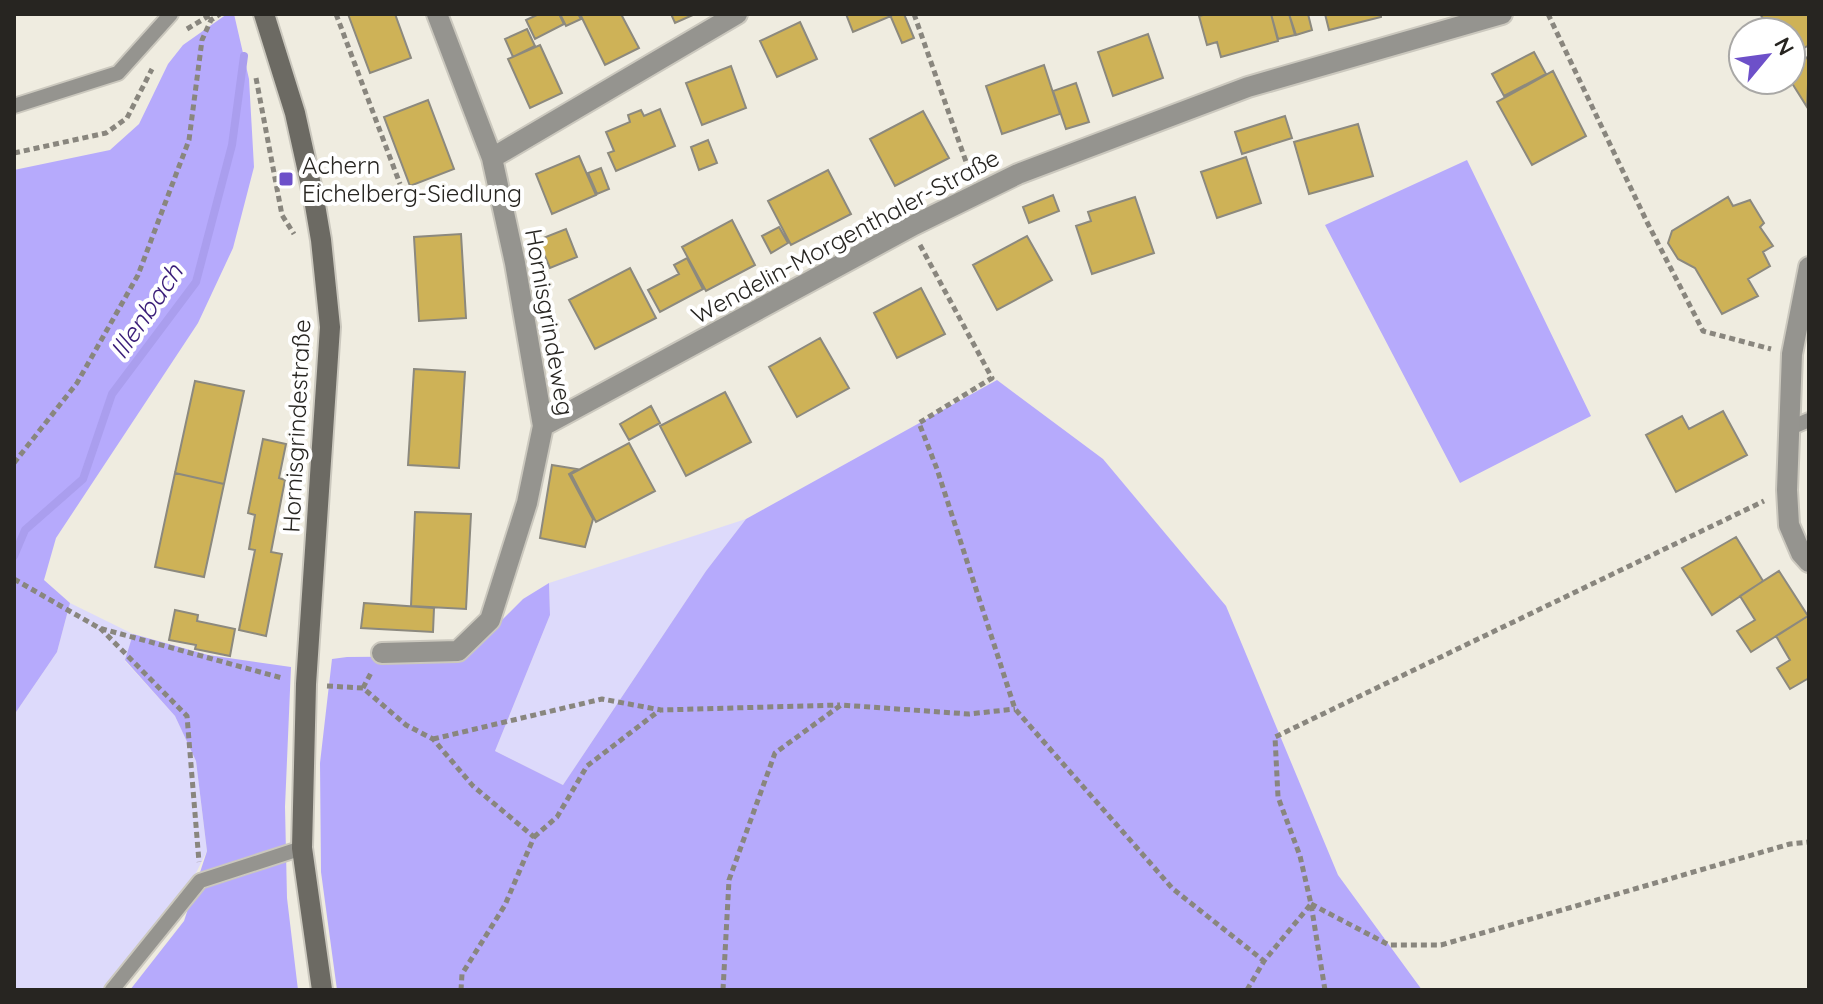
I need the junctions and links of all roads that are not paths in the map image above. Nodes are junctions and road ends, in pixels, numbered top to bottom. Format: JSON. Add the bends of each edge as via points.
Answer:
{"nodes":[{"id":1,"x":171,"y":14,"type":"edge"},
{"id":2,"x":264,"y":14,"type":"edge"},
{"id":3,"x":437,"y":14,"type":"edge"},
{"id":4,"x":737,"y":14,"type":"edge"},
{"id":5,"x":1502,"y":14,"type":"edge"},
{"id":6,"x":14,"y":106,"type":"edge"},
{"id":7,"x":492,"y":158,"type":"junction"},
{"id":8,"x":1809,"y":267,"type":"edge"},
{"id":9,"x":1800,"y":424,"type":"edge"},
{"id":10,"x":543,"y":426,"type":"junction"},
{"id":11,"x":1809,"y":562,"type":"edge"},
{"id":12,"x":382,"y":653,"type":"dead end"},
{"id":13,"x":302,"y":848,"type":"junction"},
{"id":14,"x":112,"y":990,"type":"edge"},
{"id":15,"x":322,"y":990,"type":"edge"}],
"edges":[{"from":1,"to":6,"type":"lane","via":[[118,73]]},
{"from":2,"to":13,"type":"main road","name":"Hornisgrindestraße","via":[[295,113],[314,199],[330,327],[306,684]]},
{"from":3,"to":7,"type":"street","name":"Hornisgrindeweg"},
{"from":4,"to":7,"type":"street"},
{"from":5,"to":10,"type":"street","name":"Wendelin-Morgenthaler-Straße","via":[[1248,87],[1018,174]]},
{"from":7,"to":10,"type":"street","name":"Hornisgrindeweg"},
{"from":8,"to":9,"type":"street","via":[[1789,394]]},
{"from":9,"to":11,"type":"street","via":[[1787,490],[1789,525]]},
{"from":10,"to":12,"type":"street","name":"Hornisgrindeweg","via":[[527,503],[490,620],[458,651]]},
{"from":13,"to":14,"type":"lane","via":[[200,881]]},
{"from":13,"to":15,"type":"main road","name":"Hornisgrindestraße"}]}
